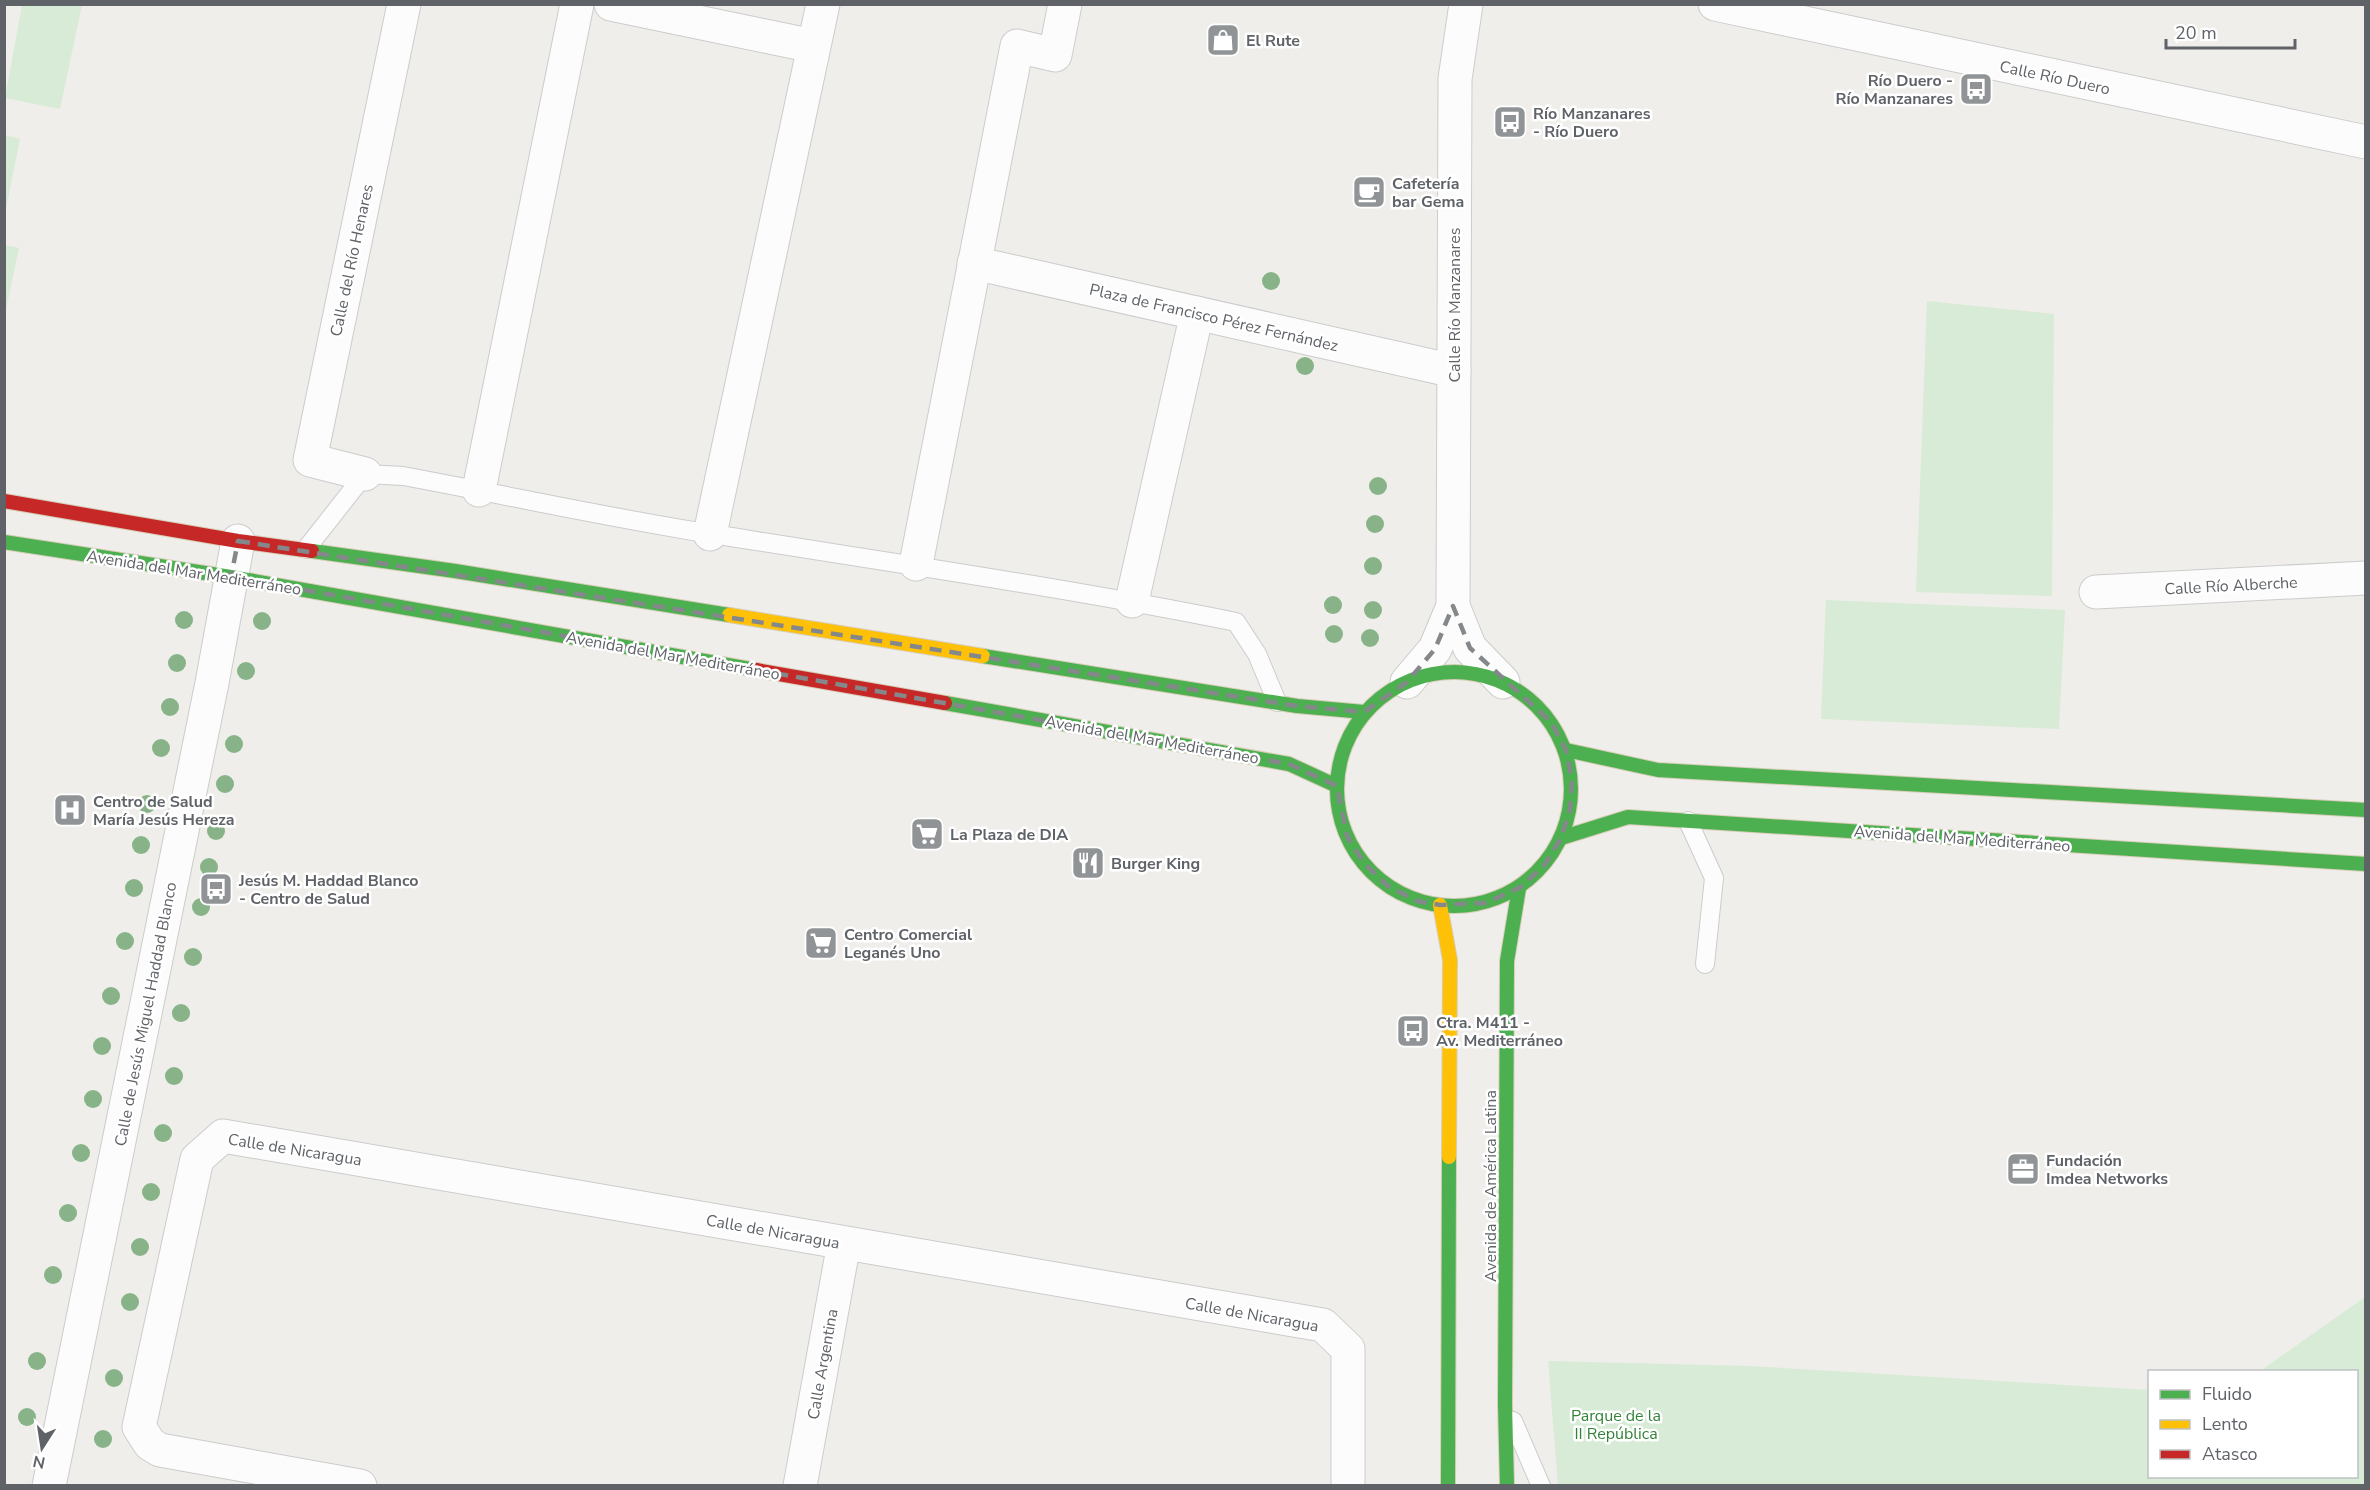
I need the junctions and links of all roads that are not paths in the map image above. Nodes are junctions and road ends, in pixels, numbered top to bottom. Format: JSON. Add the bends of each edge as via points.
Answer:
{"nodes":[{"id":1,"x":404,"y":4,"type":"edge"},
{"id":2,"x":577,"y":4,"type":"edge"},
{"id":3,"x":611,"y":4,"type":"edge"},
{"id":4,"x":823,"y":4,"type":"edge"},
{"id":5,"x":1065,"y":4,"type":"edge"},
{"id":6,"x":1467,"y":4,"type":"edge"},
{"id":7,"x":1736,"y":6,"type":"edge"},
{"id":8,"x":813,"y":46,"type":"junction"},
{"id":9,"x":2366,"y":142,"type":"edge"},
{"id":10,"x":974,"y":263,"type":"junction"},
{"id":11,"x":1197,"y":312,"type":"junction"},
{"id":12,"x":1454,"y":372,"type":"junction"},
{"id":13,"x":365,"y":474,"type":"junction"},
{"id":14,"x":479,"y":490,"type":"junction"},
{"id":15,"x":4,"y":501,"type":"edge"},
{"id":16,"x":710,"y":534,"type":"junction"},
{"id":17,"x":4,"y":542,"type":"edge"},
{"id":18,"x":238,"y":542,"type":"junction"},
{"id":19,"x":306,"y":549,"type":"junction"},
{"id":20,"x":916,"y":564,"type":"junction"},
{"id":21,"x":231,"y":577,"type":"junction"},
{"id":22,"x":2366,"y":578,"type":"edge"},
{"id":23,"x":2096,"y":592,"type":"dead end"},
{"id":24,"x":1132,"y":601,"type":"junction"},
{"id":25,"x":1453,"y":606,"type":"junction"},
{"id":26,"x":1407,"y":682,"type":"junction"},
{"id":27,"x":1503,"y":682,"type":"junction"},
{"id":28,"x":1277,"y":702,"type":"junction"},
{"id":29,"x":1364,"y":712,"type":"junction"},
{"id":30,"x":1566,"y":750,"type":"junction"},
{"id":31,"x":1337,"y":786,"type":"junction"},
{"id":32,"x":2366,"y":810,"type":"edge"},
{"id":33,"x":1688,"y":821,"type":"junction"},
{"id":34,"x":1562,"y":838,"type":"junction"},
{"id":35,"x":2366,"y":864,"type":"edge"},
{"id":36,"x":1519,"y":888,"type":"junction"},
{"id":37,"x":1440,"y":904,"type":"junction"},
{"id":38,"x":1705,"y":964,"type":"dead end"},
{"id":39,"x":844,"y":1243,"type":"junction"},
{"id":40,"x":1505,"y":1404,"type":"junction"},
{"id":41,"x":49,"y":1485,"type":"edge"},
{"id":42,"x":360,"y":1485,"type":"edge"},
{"id":43,"x":800,"y":1485,"type":"edge"},
{"id":44,"x":1348,"y":1485,"type":"edge"},
{"id":45,"x":1448,"y":1485,"type":"edge"},
{"id":46,"x":1507,"y":1485,"type":"edge"},
{"id":47,"x":1541,"y":1485,"type":"edge"}],
"edges":[{"from":1,"to":13,"type":"street","name":"Calle del Río Henares","via":[[310,460]]},
{"from":2,"to":14,"type":"street"},
{"from":3,"to":8,"type":"street"},
{"from":4,"to":8,"type":"street"},
{"from":5,"to":10,"type":"street","via":[[1054,55],[1017,46]]},
{"from":6,"to":12,"type":"street","name":"Calle Río Manzanares","via":[[1455,79]]},
{"from":7,"to":9,"type":"street","name":"Calle Río Duero"},
{"from":8,"to":16,"type":"street"},
{"from":10,"to":11,"type":"street","name":"Plaza de Francisco Pérez Fernández"},
{"from":10,"to":20,"type":"street"},
{"from":11,"to":12,"type":"street","name":"Plaza de Francisco Pérez Fernández"},
{"from":11,"to":24,"type":"street"},
{"from":12,"to":25,"type":"street","name":"Calle Río Manzanares"},
{"from":13,"to":14,"type":"lane","via":[[403,476]]},
{"from":13,"to":19,"type":"lane"},
{"from":14,"to":16,"type":"lane"},
{"from":15,"to":18,"type":"main road"},
{"from":16,"to":20,"type":"lane"},
{"from":17,"to":21,"type":"main road","name":"Avenida del Mar Mediterráneo"},
{"from":18,"to":19,"type":"main road"},
{"from":18,"to":21,"type":"street","name":"Calle de Jesús Miguel Haddad Blanco"},
{"from":19,"to":28,"type":"main road"},
{"from":20,"to":24,"type":"lane"},
{"from":21,"to":31,"type":"main road","name":"Avenida del Mar Mediterráneo","via":[[1269,760],[1289,764]]},
{"from":21,"to":41,"type":"street","name":"Calle de Jesús Miguel Haddad Blanco"},
{"from":22,"to":23,"type":"street","name":"Calle Río Alberche"},
{"from":24,"to":28,"type":"lane","via":[[1236,622],[1257,654]]},
{"from":25,"to":26,"type":"street","name":"Calle Río Manzanares","via":[[1435,649]]},
{"from":25,"to":27,"type":"street","name":"Calle Río Manzanares","via":[[1470,648]]},
{"from":26,"to":27,"type":"main road","via":[[1438,673],[1471,673]]},
{"from":26,"to":29,"type":"main road"},
{"from":27,"to":30,"type":"main road","via":[[1530,699],[1551,722]]},
{"from":28,"to":29,"type":"main road"},
{"from":29,"to":31,"type":"main road","via":[[1349,735]]},
{"from":30,"to":32,"type":"main road","via":[[1658,770]]},
{"from":30,"to":34,"type":"main road","via":[[1572,779],[1570,809]]},
{"from":31,"to":37,"type":"main road","via":[[1347,836],[1364,864],[1388,886],[1418,901]]},
{"from":33,"to":34,"type":"main road","name":"Avenida del Mar Mediterráneo","via":[[1628,817]]},
{"from":33,"to":35,"type":"main road","name":"Avenida del Mar Mediterráneo"},
{"from":33,"to":38,"type":"lane","via":[[1714,878]]},
{"from":34,"to":36,"type":"main road","via":[[1544,866]]},
{"from":36,"to":37,"type":"main road","via":[[1485,903]]},
{"from":36,"to":40,"type":"main road","name":"Avenida de América Latina","via":[[1507,961]]},
{"from":37,"to":45,"type":"main road","via":[[1450,960]]},
{"from":39,"to":42,"type":"street","name":"Calle de Nicaragua","via":[[223,1136],[197,1159],[139,1427],[150,1444],[160,1450]]},
{"from":39,"to":43,"type":"street","name":"Calle Argentina"},
{"from":39,"to":44,"type":"street","name":"Calle de Nicaragua","via":[[1323,1325],[1348,1349]]},
{"from":40,"to":46,"type":"main road","name":"Avenida de América Latina"},
{"from":40,"to":47,"type":"lane"}]}
